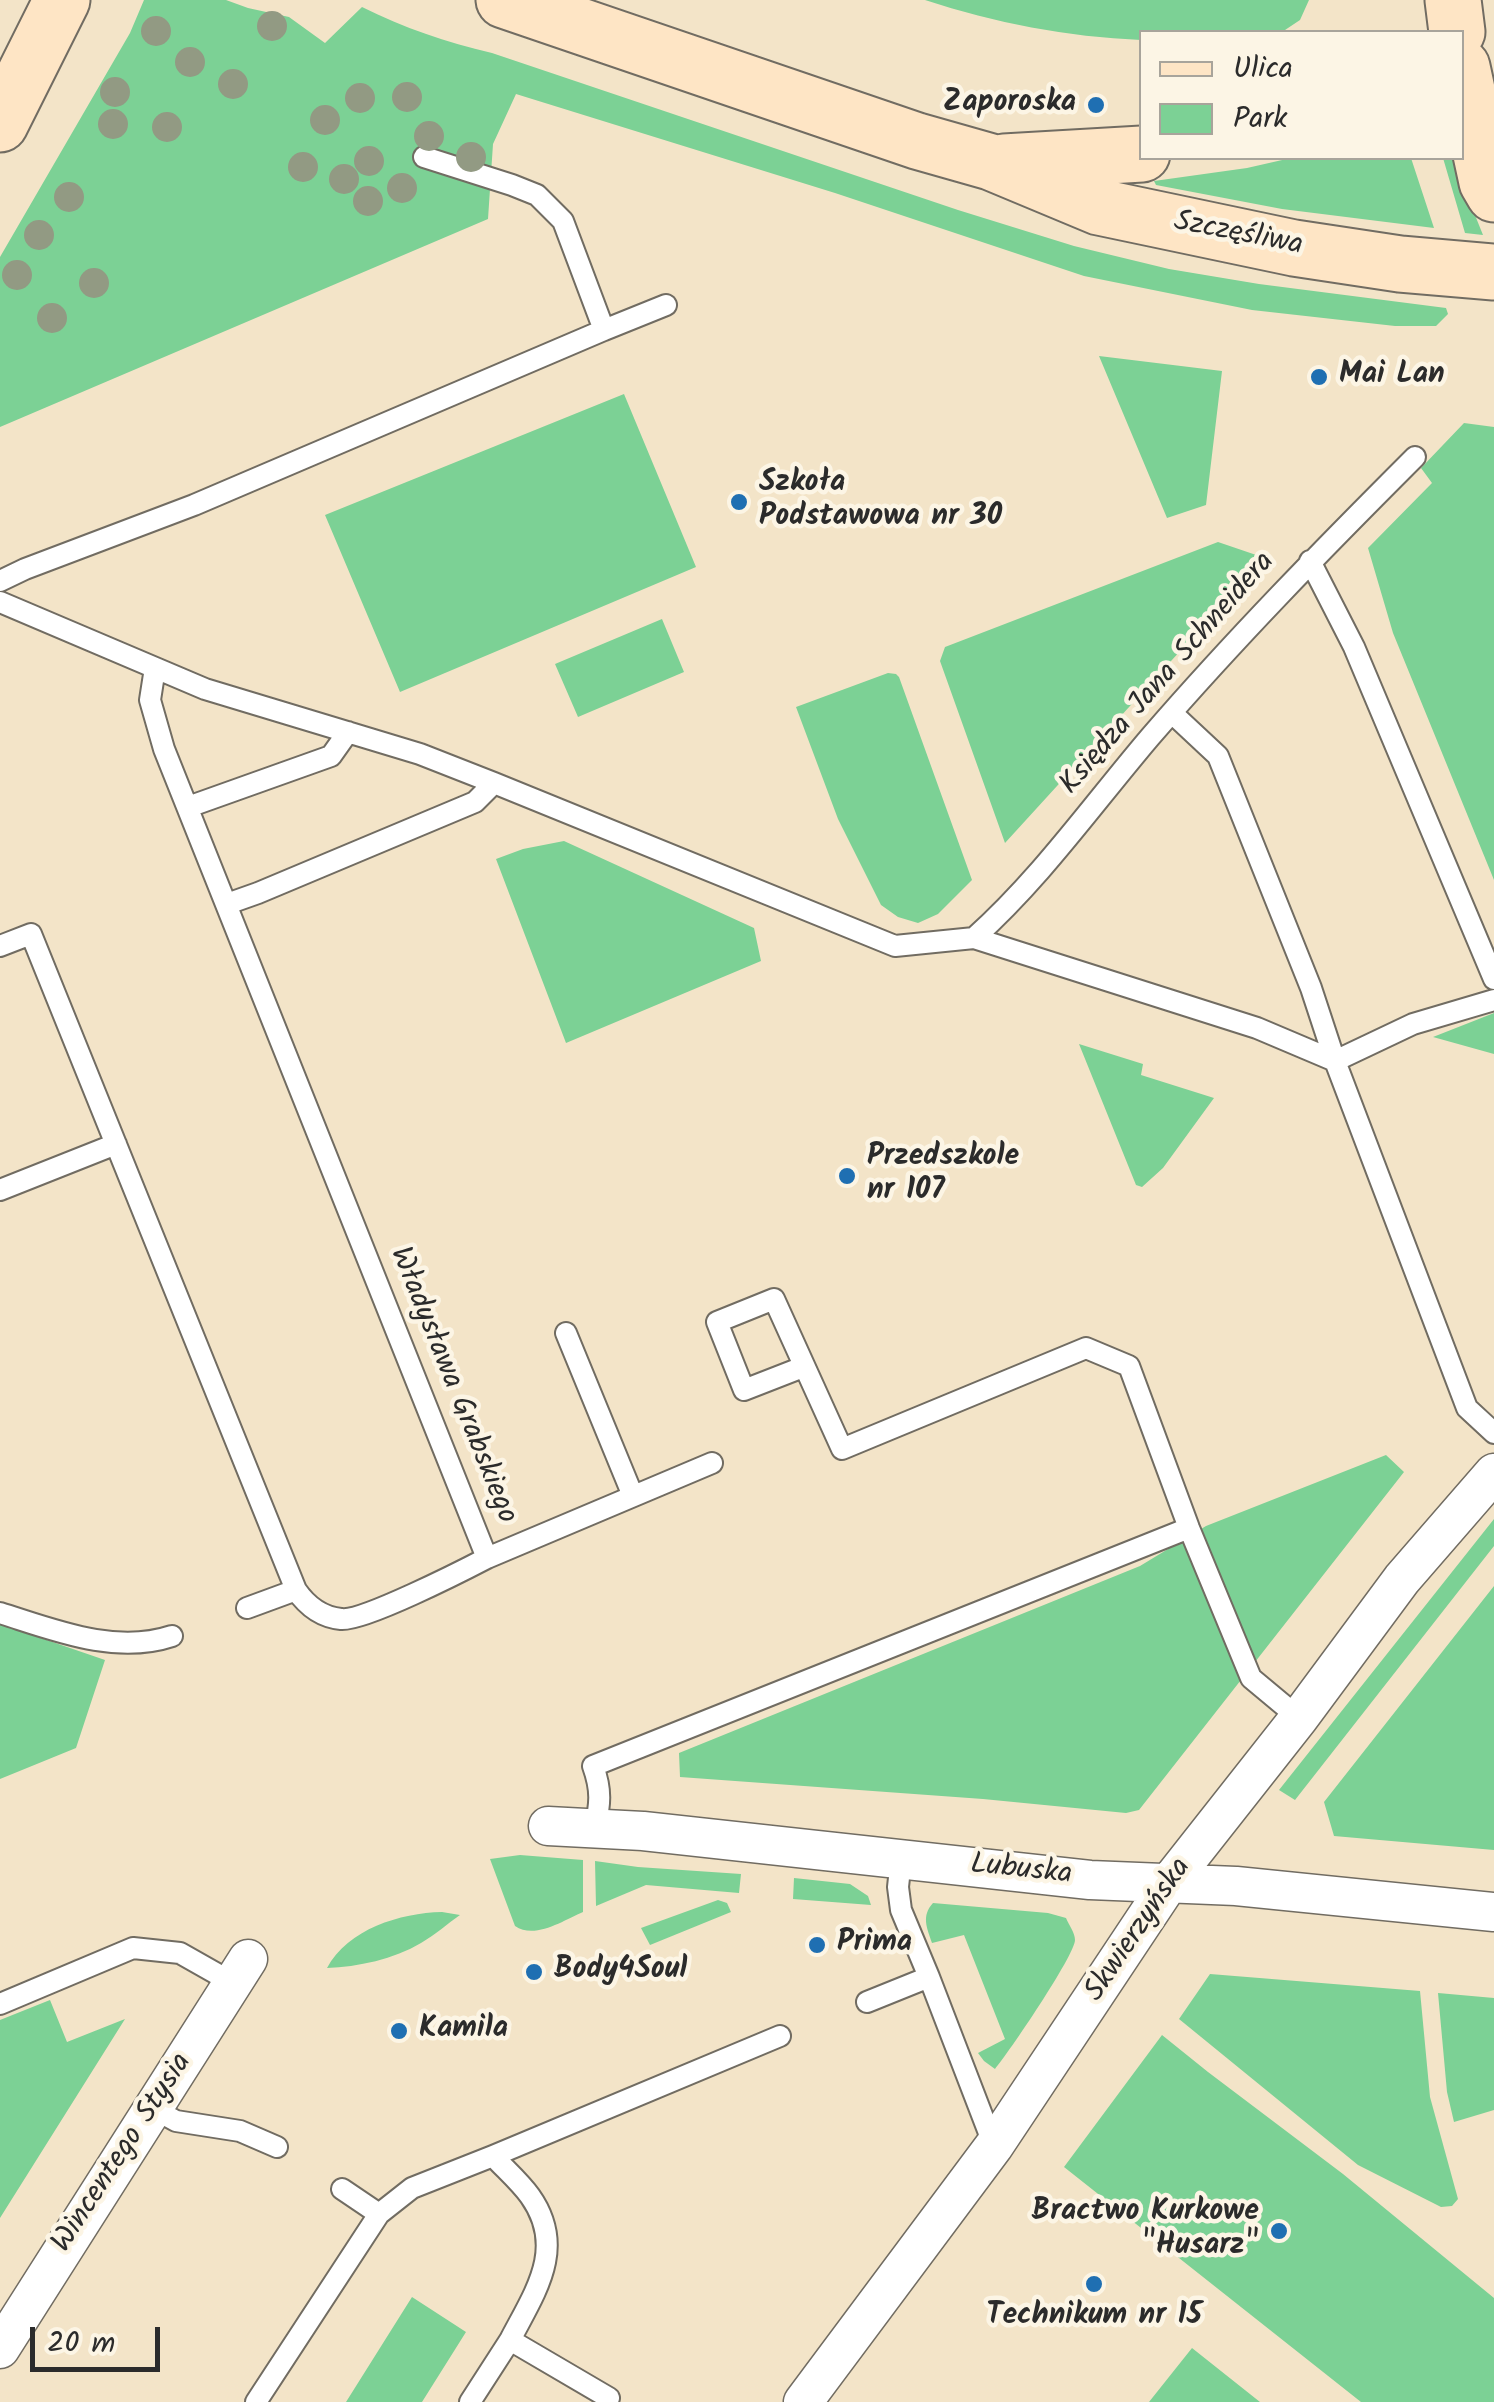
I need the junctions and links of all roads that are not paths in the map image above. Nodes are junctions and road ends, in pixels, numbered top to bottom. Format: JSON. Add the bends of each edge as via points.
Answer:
{"nodes":[{"id":1,"x":62,"y":0,"type":"edge"},
{"id":2,"x":504,"y":0,"type":"edge"},
{"id":3,"x":1453,"y":0,"type":"edge"},
{"id":4,"x":1458,"y":30,"type":"edge"},
{"id":5,"x":1494,"y":51,"type":"edge"},
{"id":6,"x":1464,"y":66,"type":"edge"},
{"id":7,"x":1464,"y":76,"type":"edge"},
{"id":8,"x":0,"y":124,"type":"edge"},
{"id":9,"x":1139,"y":154,"type":"edge"},
{"id":10,"x":424,"y":157,"type":"dead end"},
{"id":11,"x":991,"y":162,"type":"junction"},
{"id":12,"x":1494,"y":194,"type":"edge"},
{"id":13,"x":1494,"y":272,"type":"edge"},
{"id":14,"x":666,"y":305,"type":"dead end"},
{"id":15,"x":604,"y":330,"type":"junction"},
{"id":16,"x":1415,"y":458,"type":"dead end"},
{"id":17,"x":1310,"y":561,"type":"junction"},
{"id":18,"x":0,"y":581,"type":"edge"},
{"id":19,"x":0,"y":602,"type":"edge"},
{"id":20,"x":155,"y":668,"type":"junction"},
{"id":21,"x":1172,"y":713,"type":"junction"},
{"id":22,"x":348,"y":732,"type":"junction"},
{"id":23,"x":494,"y":783,"type":"junction"},
{"id":24,"x":188,"y":807,"type":"junction"},
{"id":25,"x":226,"y":904,"type":"junction"},
{"id":26,"x":974,"y":938,"type":"junction"},
{"id":27,"x":0,"y":946,"type":"edge"},
{"id":28,"x":1494,"y":979,"type":"edge"},
{"id":29,"x":1494,"y":1000,"type":"edge"},
{"id":30,"x":1335,"y":1061,"type":"junction"},
{"id":31,"x":116,"y":1144,"type":"junction"},
{"id":32,"x":0,"y":1190,"type":"edge"},
{"id":33,"x":566,"y":1333,"type":"dead end"},
{"id":34,"x":803,"y":1368,"type":"junction"},
{"id":35,"x":1494,"y":1433,"type":"edge"},
{"id":36,"x":712,"y":1463,"type":"dead end"},
{"id":37,"x":1494,"y":1473,"type":"edge"},
{"id":38,"x":633,"y":1496,"type":"junction"},
{"id":39,"x":1189,"y":1528,"type":"junction"},
{"id":40,"x":487,"y":1558,"type":"junction"},
{"id":41,"x":296,"y":1590,"type":"junction"},
{"id":42,"x":247,"y":1608,"type":"dead end"},
{"id":43,"x":0,"y":1612,"type":"edge"},
{"id":44,"x":172,"y":1636,"type":"dead end"},
{"id":45,"x":1299,"y":1718,"type":"junction"},
{"id":46,"x":548,"y":1826,"type":"dead end"},
{"id":47,"x":595,"y":1829,"type":"junction"},
{"id":48,"x":902,"y":1859,"type":"junction"},
{"id":49,"x":1169,"y":1883,"type":"junction"},
{"id":50,"x":1494,"y":1912,"type":"edge"},
{"id":51,"x":241,"y":1971,"type":"joint"},
{"id":52,"x":929,"y":1977,"type":"junction"},
{"id":53,"x":868,"y":2002,"type":"dead end"},
{"id":54,"x":0,"y":2004,"type":"edge"},
{"id":55,"x":780,"y":2036,"type":"dead end"},
{"id":56,"x":154,"y":2108,"type":"junction"},
{"id":57,"x":994,"y":2146,"type":"junction"},
{"id":58,"x":278,"y":2147,"type":"dead end"},
{"id":59,"x":493,"y":2156,"type":"junction"},
{"id":60,"x":342,"y":2190,"type":"dead end"},
{"id":61,"x":379,"y":2214,"type":"junction"},
{"id":62,"x":510,"y":2340,"type":"junction"},
{"id":63,"x":0,"y":2349,"type":"edge"},
{"id":64,"x":609,"y":2398,"type":"dead end"},
{"id":65,"x":256,"y":2402,"type":"edge"},
{"id":66,"x":470,"y":2402,"type":"edge"},
{"id":67,"x":803,"y":2402,"type":"edge"}],
"edges":[{"from":1,"to":8,"type":"street"},
{"from":2,"to":11,"type":"street","name":"Szczęśliwa"},
{"from":3,"to":4,"type":"street"},
{"from":5,"to":6,"type":"street"},
{"from":7,"to":12,"type":"street"},
{"from":9,"to":11,"type":"street","name":"Szczęśliwa"},
{"from":10,"to":15,"type":"lane","via":[[537,195],[563,221]]},
{"from":11,"to":13,"type":"street","name":"Szczęśliwa","via":[[1090,204],[1194,229],[1382,262]]},
{"from":14,"to":15,"type":"lane"},
{"from":15,"to":18,"type":"lane"},
{"from":16,"to":17,"type":"lane","name":"Księdza Jana Schneidera"},
{"from":17,"to":21,"type":"lane","name":"Księdza Jana Schneidera"},
{"from":17,"to":28,"type":"lane","via":[[1354,647]]},
{"from":19,"to":20,"type":"lane"},
{"from":20,"to":22,"type":"lane"},
{"from":20,"to":24,"type":"lane","name":"Władysława Grabskiego","via":[[150,700]]},
{"from":21,"to":26,"type":"lane","name":"Księdza Jana Schneidera","via":[[1009,907]]},
{"from":21,"to":30,"type":"lane","via":[[1218,756]]},
{"from":22,"to":23,"type":"lane"},
{"from":22,"to":24,"type":"lane","via":[[331,756]]},
{"from":23,"to":25,"type":"lane","via":[[475,802]]},
{"from":23,"to":26,"type":"lane","via":[[895,946]]},
{"from":24,"to":25,"type":"lane","name":"Władysława Grabskiego"},
{"from":25,"to":40,"type":"lane","name":"Władysława Grabskiego"},
{"from":26,"to":30,"type":"lane","via":[[1257,1028]]},
{"from":27,"to":31,"type":"lane","via":[[31,934]]},
{"from":29,"to":30,"type":"lane","via":[[1413,1024]]},
{"from":30,"to":35,"type":"lane","via":[[1467,1408]]},
{"from":31,"to":32,"type":"lane"},
{"from":31,"to":41,"type":"lane"},
{"from":33,"to":38,"type":"lane"},
{"from":34,"to":34,"type":"lane","via":[[774,1299],[717,1322],[744,1390]]},
{"from":34,"to":39,"type":"lane","via":[[842,1449],[1086,1348],[1129,1366]]},
{"from":36,"to":38,"type":"lane"},
{"from":37,"to":45,"type":"street","name":"Skwierzyńska","via":[[1402,1579]]},
{"from":38,"to":40,"type":"lane"},
{"from":39,"to":45,"type":"lane","via":[[1251,1678]]},
{"from":39,"to":47,"type":"lane","via":[[593,1766],[600,1802]]},
{"from":40,"to":41,"type":"lane","name":"Władysława Grabskiego","via":[[345,1620],[306,1605]]},
{"from":41,"to":42,"type":"lane"},
{"from":43,"to":44,"type":"lane","via":[[104,1642]]},
{"from":45,"to":49,"type":"street","name":"Skwierzyńska"},
{"from":46,"to":47,"type":"street","name":"Lubuska"},
{"from":47,"to":48,"type":"street","name":"Lubuska"},
{"from":48,"to":49,"type":"street","name":"Lubuska"},
{"from":48,"to":52,"type":"lane","via":[[901,1910]]},
{"from":49,"to":50,"type":"street","name":"Lubuska"},
{"from":49,"to":57,"type":"street","name":"Skwierzyńska"},
{"from":51,"to":54,"type":"lane","via":[[134,1948]]},
{"from":51,"to":56,"type":"street","name":"Wincentego Stysia"},
{"from":52,"to":53,"type":"lane"},
{"from":52,"to":57,"type":"lane"},
{"from":55,"to":59,"type":"lane"},
{"from":56,"to":58,"type":"lane","via":[[176,2121],[240,2131]]},
{"from":56,"to":63,"type":"street","name":"Wincentego Stysia"},
{"from":57,"to":67,"type":"street","name":"Skwierzyńska"},
{"from":59,"to":61,"type":"lane","via":[[412,2188]]},
{"from":59,"to":62,"type":"lane","via":[[541,2212],[548,2236],[542,2279]]},
{"from":60,"to":61,"type":"lane"},
{"from":61,"to":65,"type":"lane"},
{"from":62,"to":64,"type":"lane"},
{"from":62,"to":66,"type":"lane"}]}
